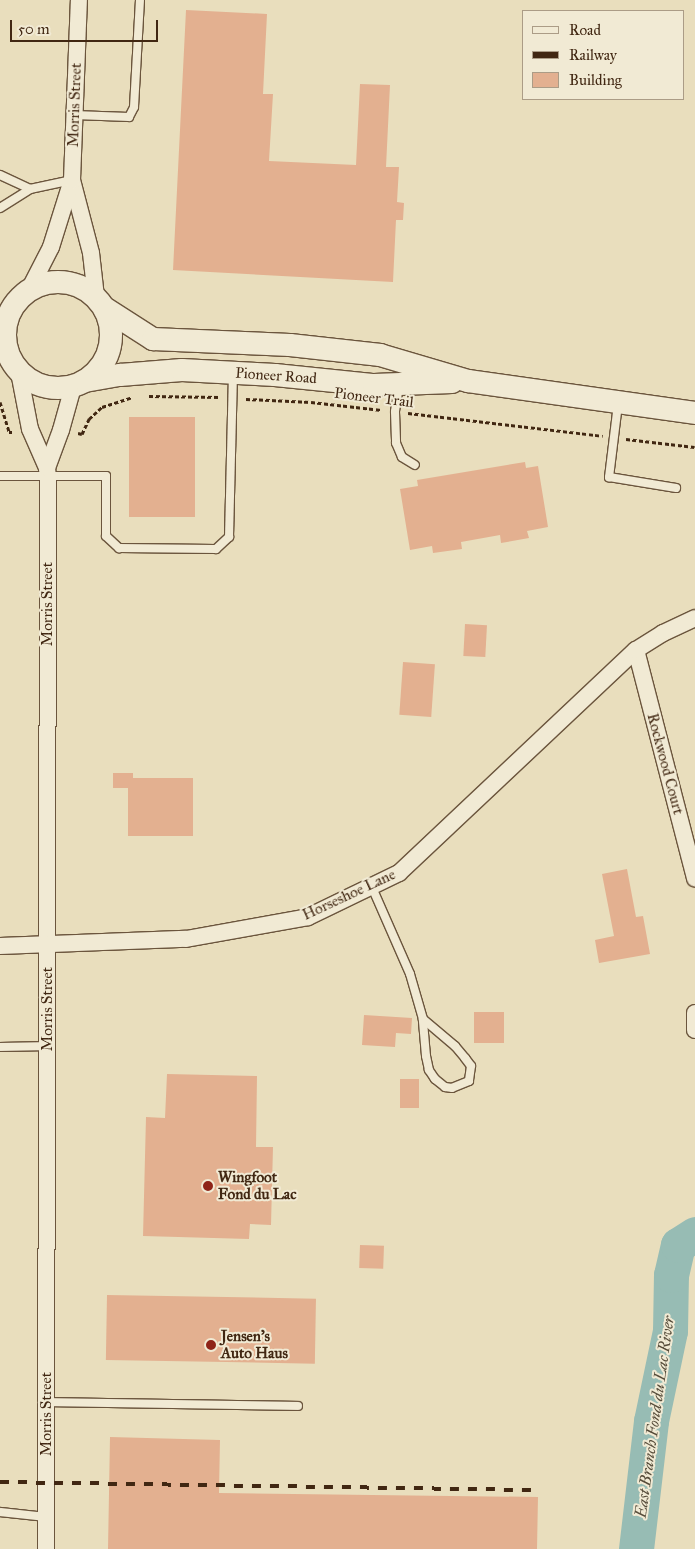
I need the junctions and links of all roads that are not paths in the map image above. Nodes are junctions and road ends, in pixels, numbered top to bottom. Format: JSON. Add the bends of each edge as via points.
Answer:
{"nodes":[{"id":1,"x":79,"y":0,"type":"edge"},
{"id":2,"x":140,"y":0,"type":"edge"},
{"id":3,"x":74,"y":114,"type":"junction"},
{"id":4,"x":0,"y":175,"type":"edge"},
{"id":5,"x":72,"y":180,"type":"junction"},
{"id":6,"x":30,"y":189,"type":"junction"},
{"id":7,"x":0,"y":208,"type":"edge"},
{"id":8,"x":17,"y":294,"type":"edge"},
{"id":9,"x":101,"y":303,"type":"junction"},
{"id":10,"x":10,"y":361,"type":"edge"},
{"id":11,"x":233,"y":373,"type":"junction"},
{"id":12,"x":401,"y":373,"type":"junction"},
{"id":13,"x":79,"y":384,"type":"junction"},
{"id":14,"x":619,"y":402,"type":"junction"},
{"id":15,"x":695,"y":413,"type":"edge"},
{"id":16,"x":415,"y":466,"type":"dead end"},
{"id":17,"x":48,"y":473,"type":"junction"},
{"id":18,"x":0,"y":476,"type":"edge"},
{"id":19,"x":676,"y":488,"type":"dead end"},
{"id":20,"x":695,"y":618,"type":"edge"},
{"id":21,"x":636,"y":650,"type":"junction"},
{"id":22,"x":695,"y":878,"type":"edge"},
{"id":23,"x":371,"y":885,"type":"junction"},
{"id":24,"x":48,"y":945,"type":"junction"},
{"id":25,"x":0,"y":946,"type":"edge"},
{"id":26,"x":695,"y":1013,"type":"edge"},
{"id":27,"x":423,"y":1020,"type":"junction"},
{"id":28,"x":695,"y":1030,"type":"edge"},
{"id":29,"x":47,"y":1046,"type":"junction"},
{"id":30,"x":0,"y":1047,"type":"edge"},
{"id":31,"x":47,"y":1402,"type":"junction"},
{"id":32,"x":298,"y":1406,"type":"dead end"},
{"id":33,"x":0,"y":1512,"type":"edge"},
{"id":34,"x":47,"y":1517,"type":"junction"},
{"id":35,"x":46,"y":1549,"type":"edge"}],
"edges":[{"from":1,"to":3,"type":"street","name":"Morris Street"},
{"from":2,"to":3,"type":"lane","via":[[134,107],[128,116]]},
{"from":3,"to":5,"type":"street","name":"Morris Street"},
{"from":4,"to":6,"type":"lane"},
{"from":5,"to":6,"type":"lane"},
{"from":5,"to":8,"type":"street","name":"Morris Street","via":[[52,247]]},
{"from":5,"to":9,"type":"street","name":"Morris Street"},
{"from":6,"to":7,"type":"lane"},
{"from":8,"to":9,"type":"main road","via":[[57,281],[75,284]]},
{"from":8,"to":10,"type":"main road","via":[[6,325],[5,342]]},
{"from":9,"to":12,"type":"main road","name":"Pioneer Road","via":[[153,339],[290,345],[380,355]]},
{"from":9,"to":13,"type":"main road","via":[[111,325],[112,342],[98,371]]},
{"from":10,"to":13,"type":"main road","via":[[32,381],[47,387]]},
{"from":10,"to":17,"type":"street","name":"Morris Street","via":[[30,429]]},
{"from":11,"to":12,"type":"main road","name":"Pioneer Road","via":[[276,374],[374,385]]},
{"from":11,"to":13,"type":"main road","name":"Pioneer Road","via":[[182,370],[120,375]]},
{"from":11,"to":17,"type":"lane","via":[[229,537],[216,549],[119,548],[106,536],[106,476]]},
{"from":12,"to":14,"type":"main road","name":"Pioneer Road"},
{"from":12,"to":16,"type":"lane","via":[[395,412],[396,443],[402,457]]},
{"from":13,"to":17,"type":"street","name":"Morris Street"},
{"from":14,"to":15,"type":"main road","name":"Pioneer Road"},
{"from":14,"to":19,"type":"lane","via":[[609,477]]},
{"from":17,"to":18,"type":"lane"},
{"from":17,"to":24,"type":"street","name":"Morris Street"},
{"from":20,"to":21,"type":"street","name":"Horseshoe Lane"},
{"from":21,"to":22,"type":"street","name":"Rockwood Court"},
{"from":21,"to":23,"type":"street","name":"Horseshoe Lane","via":[[398,873]]},
{"from":23,"to":24,"type":"street","name":"Horseshoe Lane","via":[[308,917],[276,923],[186,939]]},
{"from":23,"to":27,"type":"lane","via":[[410,974]]},
{"from":24,"to":25,"type":"street","name":"Horseshoe Lane"},
{"from":24,"to":29,"type":"street","name":"Morris Street"},
{"from":26,"to":28,"type":"street"},
{"from":27,"to":27,"type":"lane","via":[[465,1058],[471,1066],[469,1081],[452,1088],[435,1079],[426,1056]]},
{"from":29,"to":30,"type":"lane"},
{"from":29,"to":31,"type":"street","name":"Morris Street"},
{"from":31,"to":32,"type":"lane"},
{"from":31,"to":34,"type":"street","name":"Morris Street"},
{"from":33,"to":34,"type":"lane"},
{"from":34,"to":35,"type":"street","name":"Morris Street"}]}
